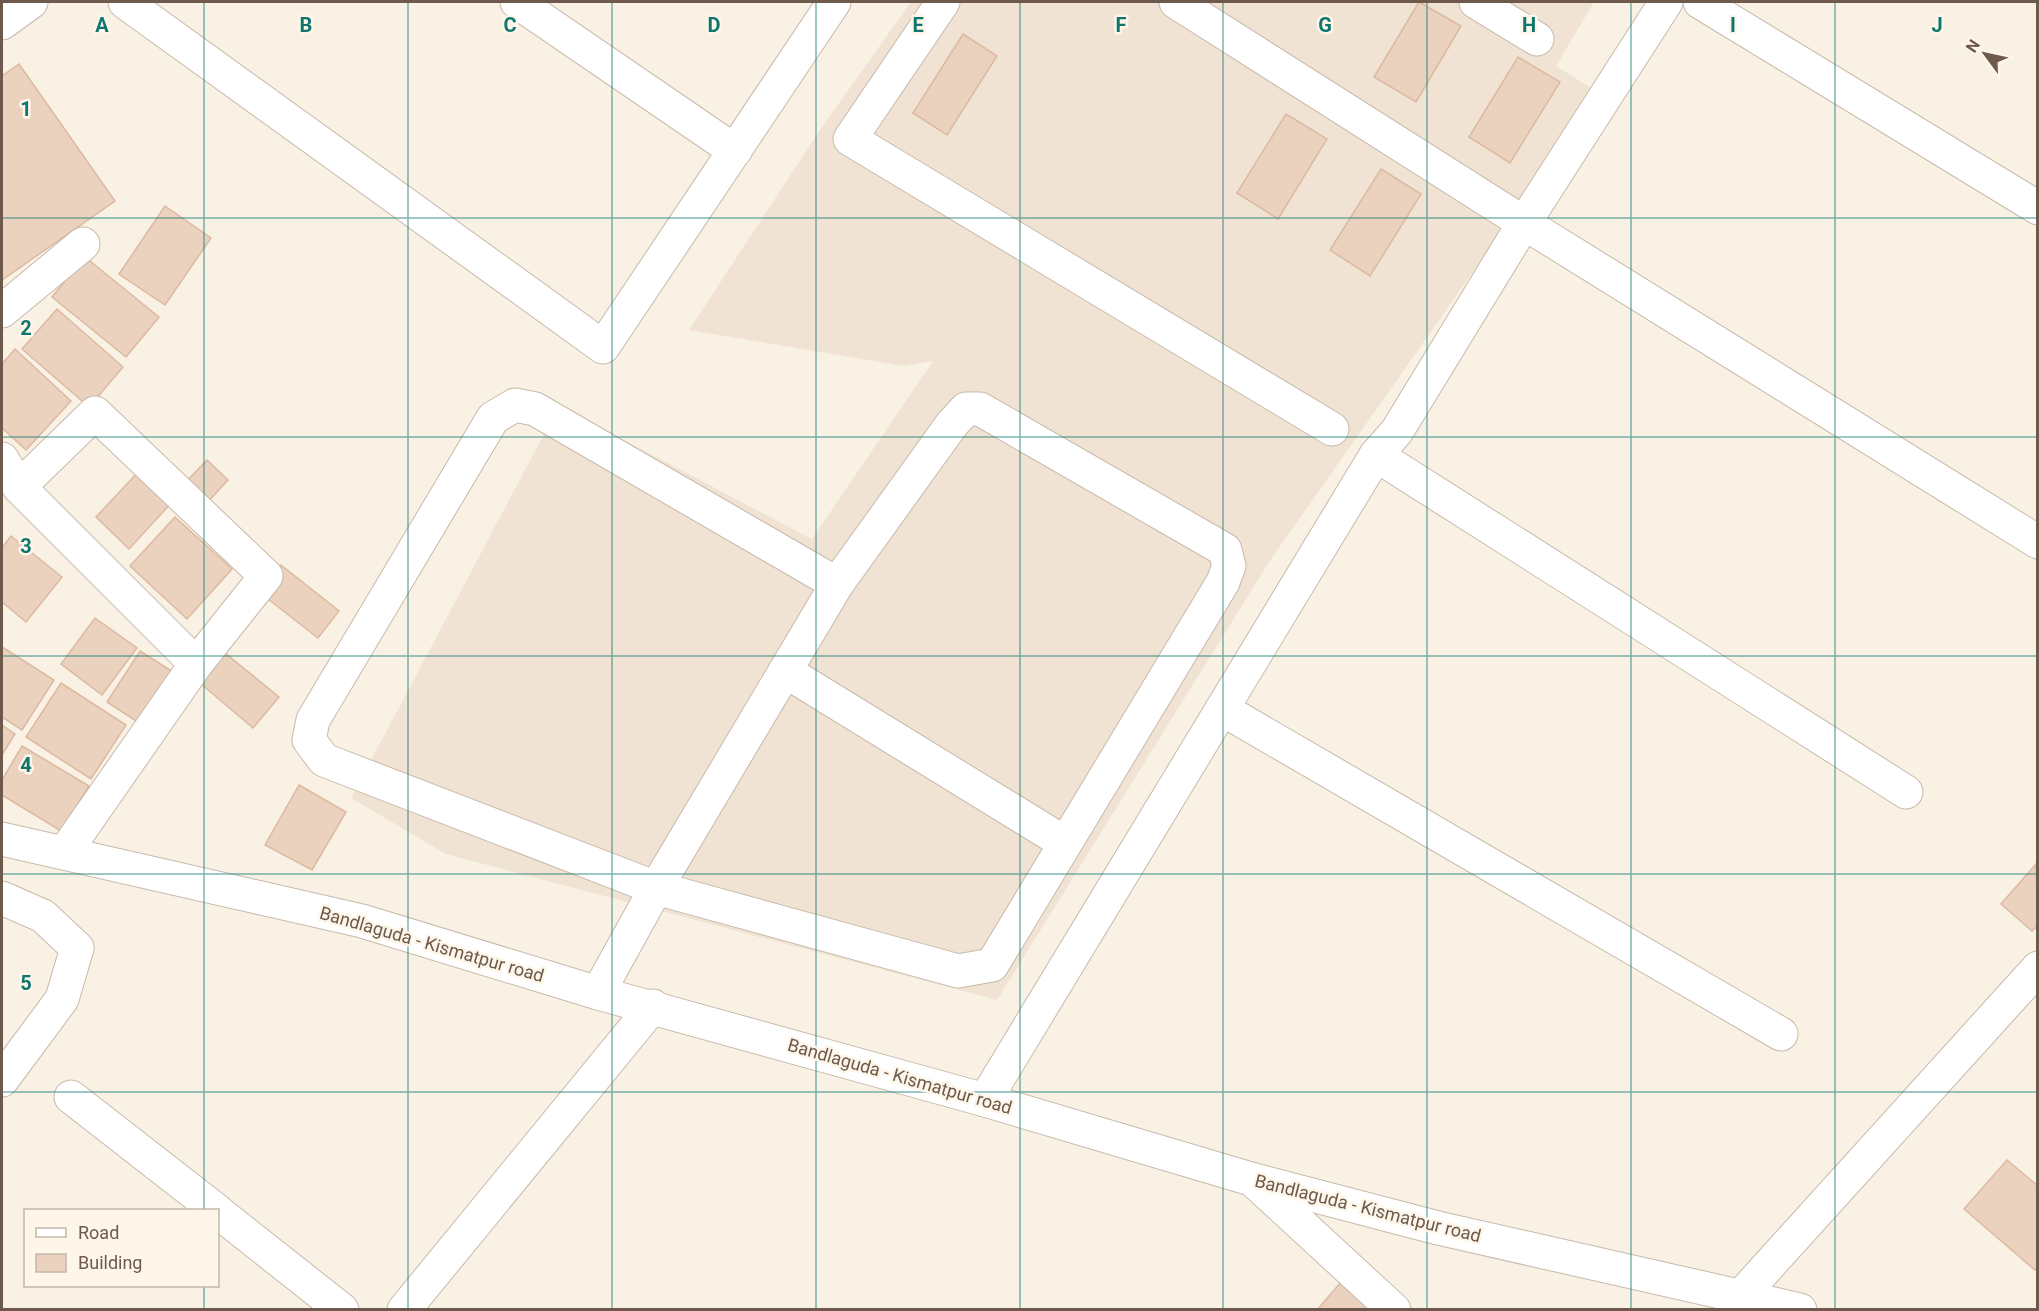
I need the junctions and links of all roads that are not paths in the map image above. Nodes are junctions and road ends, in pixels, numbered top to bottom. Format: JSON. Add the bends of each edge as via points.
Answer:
{"nodes":[{"id":1,"x":31,"y":2,"type":"edge"},
{"id":2,"x":125,"y":2,"type":"edge"},
{"id":3,"x":516,"y":2,"type":"edge"},
{"id":4,"x":834,"y":2,"type":"edge"},
{"id":5,"x":943,"y":2,"type":"edge"},
{"id":6,"x":1176,"y":2,"type":"edge"},
{"id":7,"x":1476,"y":2,"type":"edge"},
{"id":8,"x":1666,"y":2,"type":"edge"},
{"id":9,"x":1700,"y":2,"type":"edge"},
{"id":10,"x":2,"y":23,"type":"edge"},
{"id":11,"x":1538,"y":39,"type":"dead end"},
{"id":12,"x":735,"y":151,"type":"junction"},
{"id":13,"x":2037,"y":208,"type":"edge"},
{"id":14,"x":1524,"y":223,"type":"junction"},
{"id":15,"x":83,"y":244,"type":"dead end"},
{"id":16,"x":2,"y":311,"type":"edge"},
{"id":17,"x":1332,"y":429,"type":"dead end"},
{"id":18,"x":1376,"y":454,"type":"junction"},
{"id":19,"x":2,"y":459,"type":"edge"},
{"id":20,"x":19,"y":488,"type":"junction"},
{"id":21,"x":2037,"y":542,"type":"edge"},
{"id":22,"x":837,"y":584,"type":"junction"},
{"id":23,"x":196,"y":664,"type":"junction"},
{"id":24,"x":785,"y":671,"type":"junction"},
{"id":25,"x":1222,"y":709,"type":"junction"},
{"id":26,"x":1906,"y":792,"type":"dead end"},
{"id":27,"x":2,"y":839,"type":"edge"},
{"id":28,"x":1065,"y":843,"type":"junction"},
{"id":29,"x":65,"y":852,"type":"junction"},
{"id":30,"x":656,"y":888,"type":"junction"},
{"id":31,"x":2,"y":898,"type":"edge"},
{"id":32,"x":2037,"y":968,"type":"edge"},
{"id":33,"x":598,"y":993,"type":"junction"},
{"id":34,"x":653,"y":1006,"type":"junction"},
{"id":35,"x":1781,"y":1034,"type":"dead end"},
{"id":36,"x":2,"y":1080,"type":"edge"},
{"id":37,"x":71,"y":1097,"type":"dead end"},
{"id":38,"x":984,"y":1100,"type":"junction"},
{"id":39,"x":1251,"y":1179,"type":"junction"},
{"id":40,"x":214,"y":1209,"type":"edge"},
{"id":41,"x":219,"y":1213,"type":"edge"},
{"id":42,"x":1741,"y":1296,"type":"junction"},
{"id":43,"x":342,"y":1310,"type":"edge"},
{"id":44,"x":404,"y":1310,"type":"edge"},
{"id":45,"x":1394,"y":1310,"type":"edge"},
{"id":46,"x":1800,"y":1310,"type":"edge"}],
"edges":[{"from":1,"to":10,"type":"street"},
{"from":2,"to":12,"type":"street","via":[[603,347]]},
{"from":3,"to":12,"type":"street"},
{"from":4,"to":12,"type":"street"},
{"from":5,"to":17,"type":"street","via":[[850,139]]},
{"from":6,"to":14,"type":"street"},
{"from":7,"to":11,"type":"street"},
{"from":8,"to":14,"type":"street"},
{"from":9,"to":13,"type":"street"},
{"from":14,"to":18,"type":"street","via":[[1397,431]]},
{"from":14,"to":21,"type":"street"},
{"from":15,"to":16,"type":"street"},
{"from":18,"to":25,"type":"street"},
{"from":18,"to":26,"type":"street"},
{"from":19,"to":20,"type":"street"},
{"from":20,"to":23,"type":"street"},
{"from":20,"to":23,"type":"street","via":[[95,413],[266,576]]},
{"from":22,"to":24,"type":"street"},
{"from":22,"to":28,"type":"street","via":[[966,409],[980,410],[1225,549],[1229,566],[1223,582]]},
{"from":22,"to":30,"type":"street","via":[[535,409],[515,405],[493,418],[314,720],[309,740],[324,760]]},
{"from":23,"to":29,"type":"street"},
{"from":24,"to":28,"type":"street"},
{"from":24,"to":30,"type":"street"},
{"from":25,"to":35,"type":"street"},
{"from":25,"to":38,"type":"street"},
{"from":27,"to":29,"type":"street","name":"Bandlaguda - Kismatpur road"},
{"from":28,"to":30,"type":"street","via":[[992,965],[958,971]]},
{"from":29,"to":33,"type":"street","name":"Bandlaguda - Kismatpur road","via":[[362,921]]},
{"from":30,"to":33,"type":"street"},
{"from":31,"to":36,"type":"street","via":[[43,916],[77,948],[62,999]]},
{"from":32,"to":42,"type":"street"},
{"from":33,"to":34,"type":"street","name":"Bandlaguda - Kismatpur road"},
{"from":34,"to":38,"type":"street","name":"Bandlaguda - Kismatpur road"},
{"from":34,"to":44,"type":"street"},
{"from":37,"to":40,"type":"street"},
{"from":38,"to":39,"type":"street","name":"Bandlaguda - Kismatpur road"},
{"from":39,"to":42,"type":"street","name":"Bandlaguda - Kismatpur road","via":[[1438,1228]]},
{"from":39,"to":45,"type":"street"},
{"from":41,"to":43,"type":"street"},
{"from":42,"to":46,"type":"street","name":"Bandlaguda - Kismatpur road"}]}
